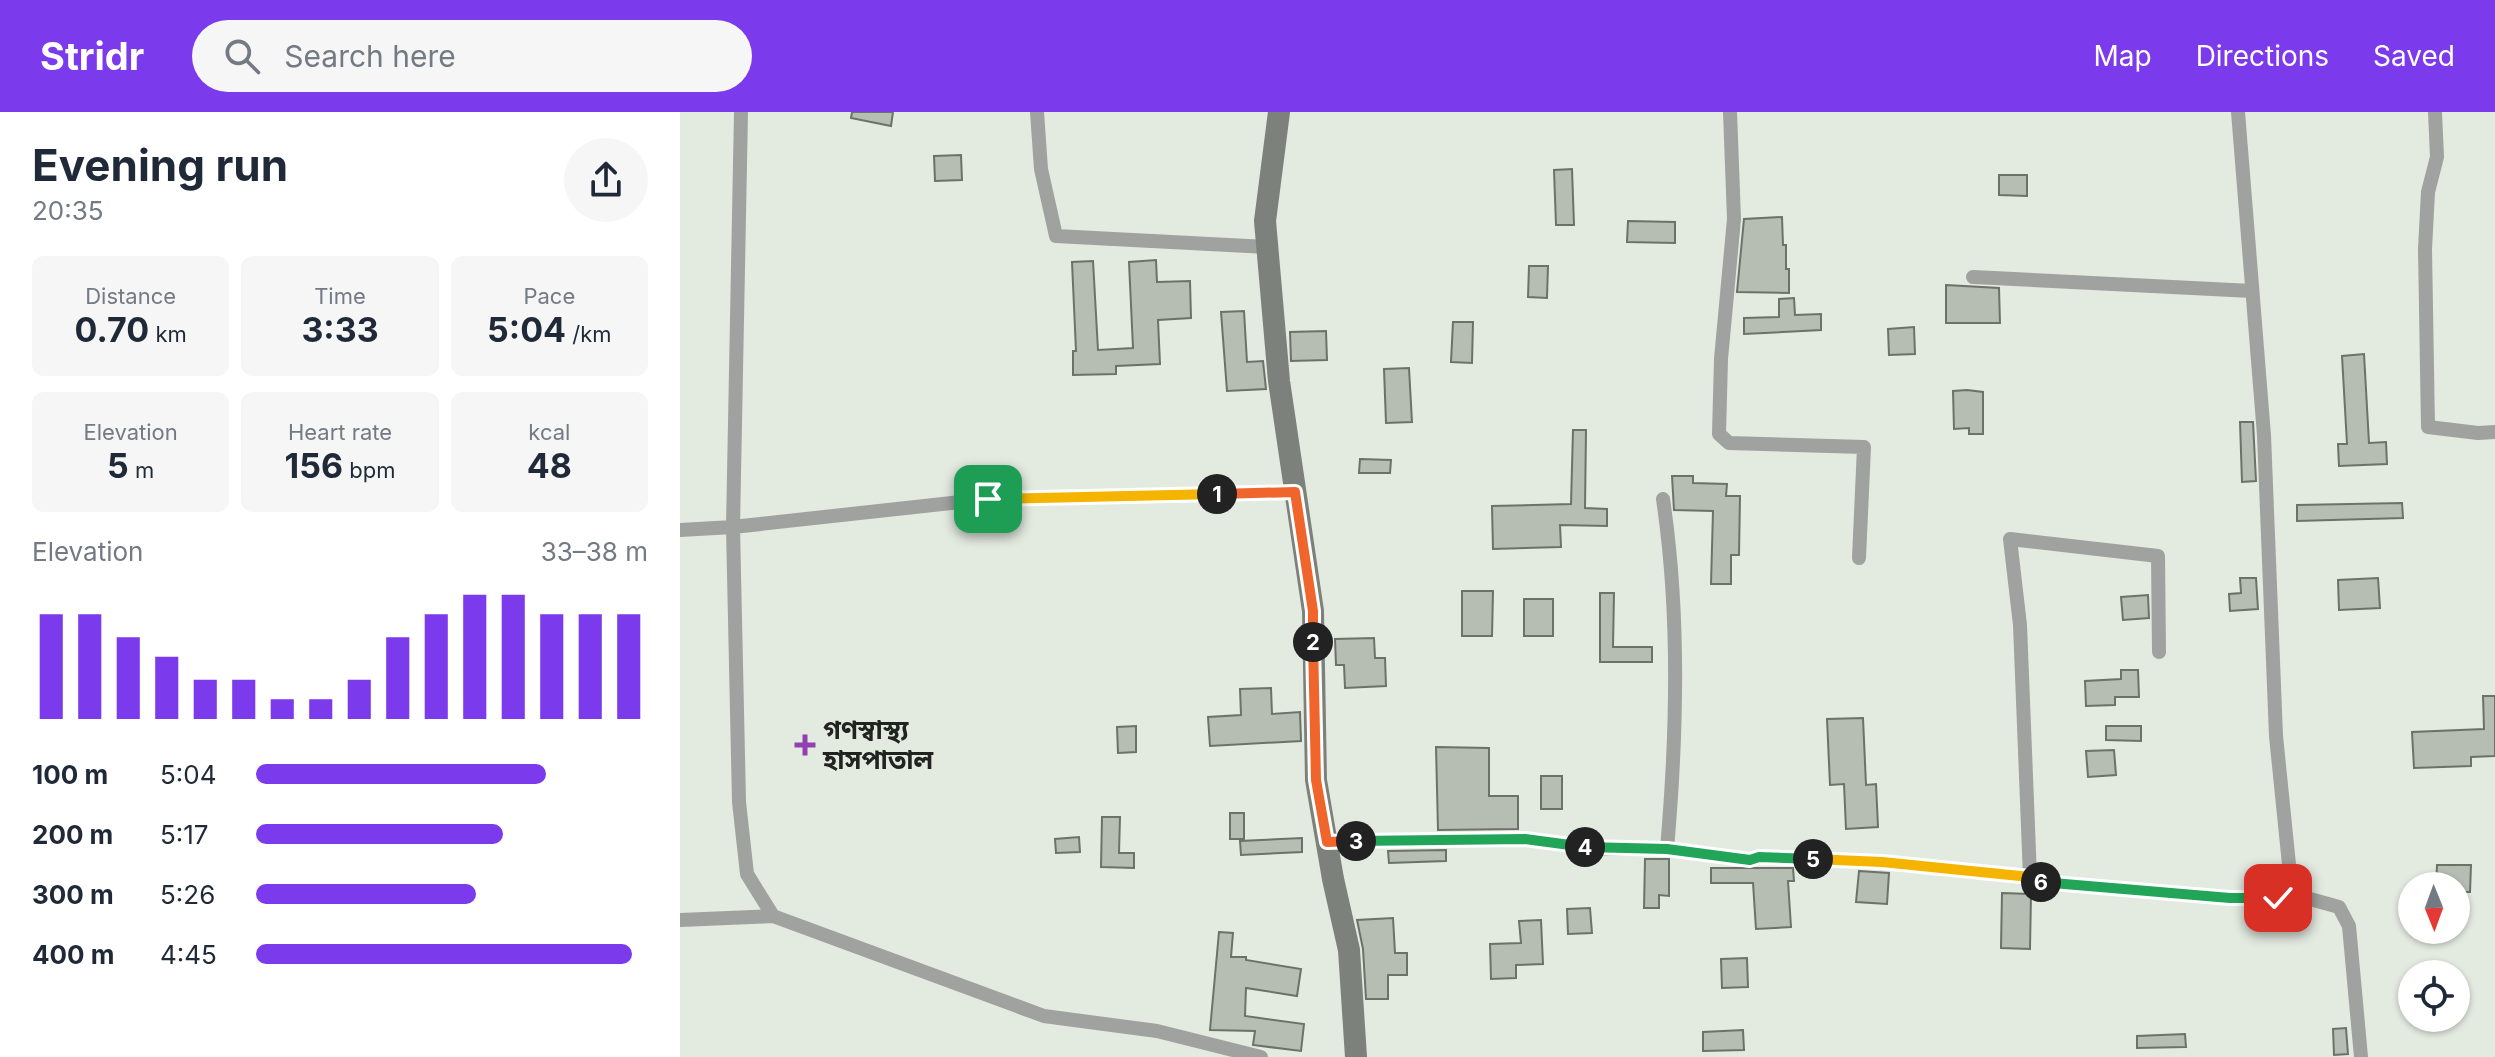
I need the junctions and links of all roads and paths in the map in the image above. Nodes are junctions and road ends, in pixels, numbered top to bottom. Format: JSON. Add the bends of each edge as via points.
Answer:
{"nodes":[{"id":1,"x":741,"y":112,"type":"edge"},
{"id":2,"x":1037,"y":112,"type":"edge"},
{"id":3,"x":1279,"y":112,"type":"edge"},
{"id":4,"x":1730,"y":112,"type":"edge"},
{"id":5,"x":2238,"y":112,"type":"edge"},
{"id":6,"x":2435,"y":112,"type":"edge"},
{"id":7,"x":1267,"y":247,"type":"junction"},
{"id":8,"x":1973,"y":277,"type":"dead end"},
{"id":9,"x":2252,"y":291,"type":"junction"},
{"id":10,"x":2495,"y":432,"type":"edge"},
{"id":11,"x":1295,"y":492,"type":"junction"},
{"id":12,"x":1663,"y":499,"type":"dead end"},
{"id":13,"x":733,"y":527,"type":"junction"},
{"id":14,"x":680,"y":530,"type":"edge"},
{"id":15,"x":1859,"y":558,"type":"dead end"},
{"id":16,"x":2159,"y":652,"type":"dead end"},
{"id":17,"x":1327,"y":842,"type":"junction"},
{"id":18,"x":1667,"y":849,"type":"junction"},
{"id":19,"x":2030,"y":877,"type":"junction"},
{"id":20,"x":2292,"y":894,"type":"junction"},
{"id":21,"x":773,"y":916,"type":"junction"},
{"id":22,"x":680,"y":920,"type":"edge"},
{"id":23,"x":1261,"y":1057,"type":"edge"},
{"id":24,"x":1356,"y":1057,"type":"edge"},
{"id":25,"x":2361,"y":1057,"type":"edge"}],
"edges":[{"from":1,"to":13,"type":"street"},
{"from":2,"to":7,"type":"street","via":[[1041,169],[1056,236]]},
{"from":3,"to":7,"type":"street","via":[[1265,221]]},
{"from":4,"to":15,"type":"street","via":[[1734,219],[1719,434],[1729,443],[1864,447]]},
{"from":5,"to":9,"type":"street"},
{"from":6,"to":10,"type":"street","via":[[2437,157],[2428,192],[2425,249],[2428,427]]},
{"from":7,"to":11,"type":"street"},
{"from":8,"to":9,"type":"street"},
{"from":9,"to":20,"type":"street","via":[[2264,435],[2276,736]]},
{"from":11,"to":13,"type":"street","via":[[988,499]]},
{"from":11,"to":17,"type":"street","via":[[1313,611],[1316,780]]},
{"from":12,"to":18,"type":"street","via":[[1672,557],[1675,720]]},
{"from":13,"to":14,"type":"street"},
{"from":13,"to":21,"type":"street","via":[[739,802],[747,874]]},
{"from":16,"to":19,"type":"street","via":[[2158,556],[2010,539],[2020,625]]},
{"from":17,"to":18,"type":"street","via":[[1525,839],[1594,849]]},
{"from":17,"to":24,"type":"street","via":[[1349,950]]},
{"from":18,"to":19,"type":"street","via":[[1750,860],[1882,862]]},
{"from":19,"to":20,"type":"street","via":[[2230,898]]},
{"from":20,"to":25,"type":"street","via":[[2339,907],[2349,926]]},
{"from":21,"to":22,"type":"street"},
{"from":21,"to":23,"type":"street","via":[[1044,1016],[1157,1031]]}]}
